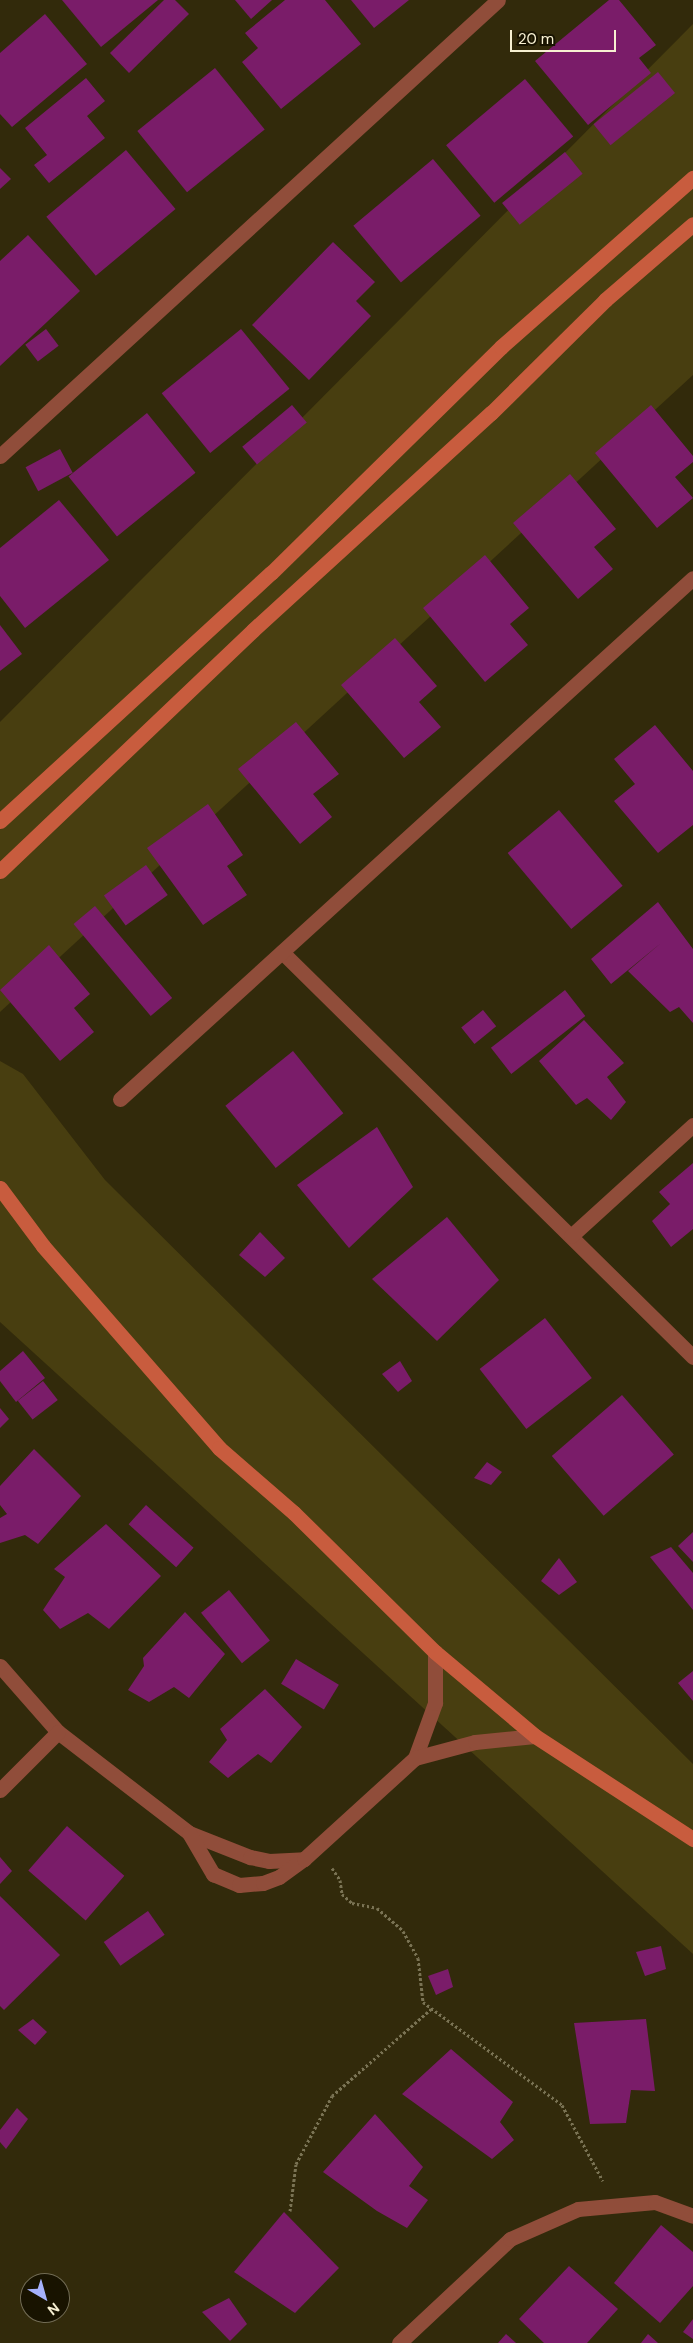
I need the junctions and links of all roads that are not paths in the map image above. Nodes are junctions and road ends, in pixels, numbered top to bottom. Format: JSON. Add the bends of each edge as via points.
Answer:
{"nodes":[{"id":1,"x":498,"y":0,"type":"edge"},
{"id":2,"x":693,"y":178,"type":"edge"},
{"id":3,"x":693,"y":224,"type":"edge"},
{"id":4,"x":0,"y":456,"type":"edge"},
{"id":5,"x":693,"y":578,"type":"edge"},
{"id":6,"x":0,"y":821,"type":"edge"},
{"id":7,"x":0,"y":872,"type":"edge"},
{"id":8,"x":282,"y":952,"type":"junction"},
{"id":9,"x":120,"y":1100,"type":"dead end"},
{"id":10,"x":693,"y":1124,"type":"edge"},
{"id":11,"x":0,"y":1188,"type":"edge"},
{"id":12,"x":571,"y":1236,"type":"junction"},
{"id":13,"x":693,"y":1357,"type":"edge"},
{"id":14,"x":434,"y":1652,"type":"junction"},
{"id":15,"x":0,"y":1666,"type":"edge"},
{"id":16,"x":58,"y":1732,"type":"junction"},
{"id":17,"x":535,"y":1736,"type":"junction"},
{"id":18,"x":416,"y":1758,"type":"junction"},
{"id":19,"x":0,"y":1790,"type":"edge"},
{"id":20,"x":189,"y":1833,"type":"junction"},
{"id":21,"x":693,"y":1840,"type":"edge"},
{"id":22,"x":304,"y":1859,"type":"junction"},
{"id":23,"x":693,"y":2216,"type":"edge"},
{"id":24,"x":399,"y":2343,"type":"edge"}],
"edges":[{"from":1,"to":4,"type":"street"},
{"from":2,"to":6,"type":"street","via":[[501,347],[271,573]]},
{"from":3,"to":7,"type":"street","via":[[605,300],[491,413],[253,630]]},
{"from":5,"to":8,"type":"street"},
{"from":8,"to":9,"type":"street"},
{"from":8,"to":12,"type":"street"},
{"from":10,"to":12,"type":"street"},
{"from":11,"to":14,"type":"street","via":[[43,1246],[219,1448],[294,1513]]},
{"from":12,"to":13,"type":"street"},
{"from":14,"to":17,"type":"street"},
{"from":14,"to":18,"type":"street","via":[[436,1703]]},
{"from":15,"to":16,"type":"street"},
{"from":16,"to":19,"type":"street"},
{"from":16,"to":20,"type":"street"},
{"from":17,"to":18,"type":"street","via":[[475,1742]]},
{"from":17,"to":21,"type":"street"},
{"from":18,"to":22,"type":"street"},
{"from":20,"to":22,"type":"street","via":[[250,1857],[269,1861]]},
{"from":20,"to":22,"type":"street","via":[[213,1874],[239,1885],[279,1877]]},
{"from":23,"to":24,"type":"street","via":[[655,2202],[578,2209],[510,2239]]}]}
